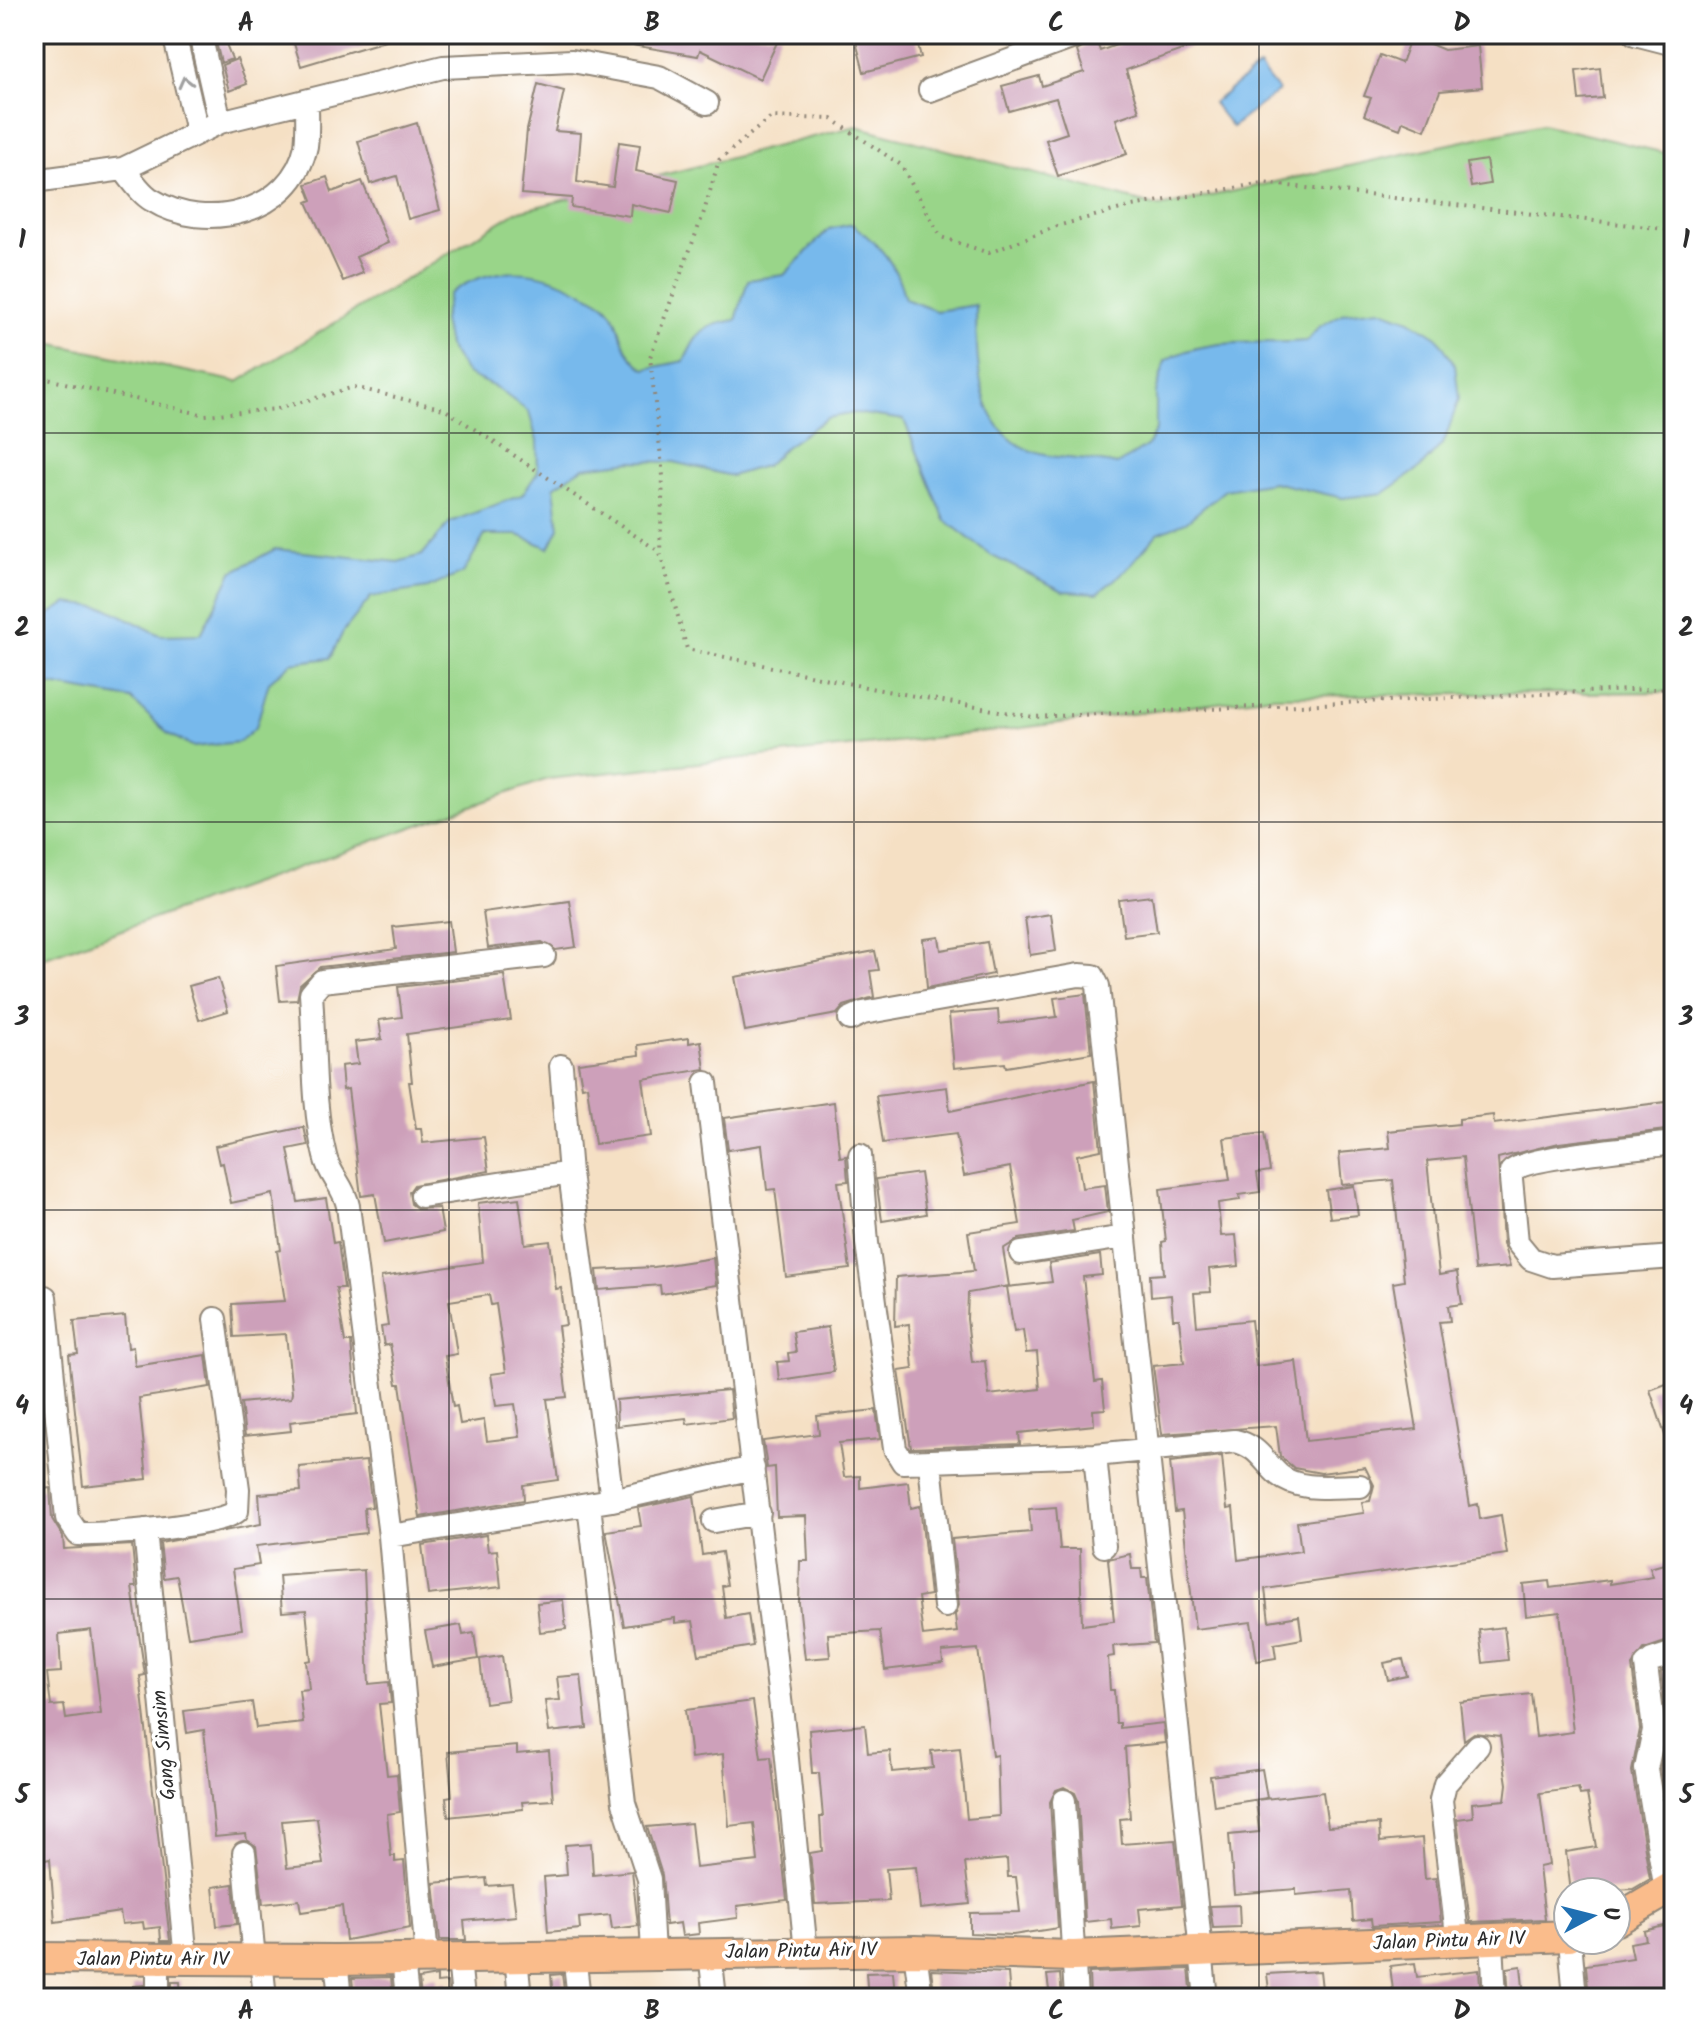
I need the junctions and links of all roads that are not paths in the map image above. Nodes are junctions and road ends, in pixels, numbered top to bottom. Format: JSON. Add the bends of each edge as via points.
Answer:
{"nodes":[{"id":1,"x":174,"y":34,"type":"edge"},
{"id":2,"x":200,"y":34,"type":"edge"},
{"id":3,"x":1082,"y":34,"type":"edge"},
{"id":4,"x":1635,"y":34,"type":"edge"},
{"id":5,"x":1674,"y":44,"type":"edge"},
{"id":6,"x":930,"y":90,"type":"dead end"},
{"id":7,"x":307,"y":103,"type":"junction"},
{"id":8,"x":707,"y":103,"type":"dead end"},
{"id":9,"x":220,"y":122,"type":"junction"},
{"id":10,"x":197,"y":131,"type":"junction"},
{"id":11,"x":123,"y":169,"type":"junction"},
{"id":12,"x":34,"y":181,"type":"edge"},
{"id":13,"x":544,"y":956,"type":"dead end"},
{"id":14,"x":850,"y":1019,"type":"dead end"},
{"id":15,"x":561,"y":1066,"type":"dead end"},
{"id":16,"x":706,"y":1083,"type":"dead end"},
{"id":17,"x":1674,"y":1143,"type":"edge"},
{"id":18,"x":860,"y":1155,"type":"dead end"},
{"id":19,"x":570,"y":1173,"type":"junction"},
{"id":20,"x":422,"y":1196,"type":"dead end"},
{"id":21,"x":1124,"y":1237,"type":"junction"},
{"id":22,"x":1021,"y":1253,"type":"dead end"},
{"id":23,"x":1674,"y":1257,"type":"edge"},
{"id":24,"x":45,"y":1297,"type":"dead end"},
{"id":25,"x":215,"y":1319,"type":"dead end"},
{"id":26,"x":1149,"y":1449,"type":"junction"},
{"id":27,"x":1095,"y":1455,"type":"junction"},
{"id":28,"x":930,"y":1464,"type":"junction"},
{"id":29,"x":753,"y":1468,"type":"junction"},
{"id":30,"x":1360,"y":1486,"type":"dead end"},
{"id":31,"x":612,"y":1500,"type":"junction"},
{"id":32,"x":589,"y":1505,"type":"junction"},
{"id":33,"x":759,"y":1513,"type":"junction"},
{"id":34,"x":714,"y":1521,"type":"dead end"},
{"id":35,"x":145,"y":1530,"type":"junction"},
{"id":36,"x":390,"y":1536,"type":"junction"},
{"id":37,"x":1104,"y":1546,"type":"dead end"},
{"id":38,"x":945,"y":1606,"type":"dead end"},
{"id":39,"x":1674,"y":1653,"type":"edge"},
{"id":40,"x":1478,"y":1746,"type":"dead end"},
{"id":41,"x":1064,"y":1801,"type":"dead end"},
{"id":42,"x":244,"y":1853,"type":"dead end"},
{"id":43,"x":1670,"y":1889,"type":"edge"},
{"id":44,"x":1632,"y":1911,"type":"edge"},
{"id":45,"x":1552,"y":1939,"type":"edge"},
{"id":46,"x":1492,"y":1942,"type":"junction"},
{"id":47,"x":1458,"y":1943,"type":"junction"},
{"id":48,"x":1202,"y":1950,"type":"junction"},
{"id":49,"x":915,"y":1951,"type":"junction"},
{"id":50,"x":806,"y":1952,"type":"junction"},
{"id":51,"x":653,"y":1953,"type":"junction"},
{"id":52,"x":710,"y":1953,"type":"junction"},
{"id":53,"x":574,"y":1955,"type":"junction"},
{"id":54,"x":1073,"y":1956,"type":"junction"},
{"id":55,"x":1571,"y":1956,"type":"edge"},
{"id":56,"x":516,"y":1957,"type":"junction"},
{"id":57,"x":34,"y":1958,"type":"edge"},
{"id":58,"x":258,"y":1959,"type":"junction"},
{"id":59,"x":415,"y":1959,"type":"junction"},
{"id":60,"x":459,"y":1959,"type":"junction"},
{"id":61,"x":336,"y":1960,"type":"junction"},
{"id":62,"x":172,"y":1961,"type":"junction"},
{"id":63,"x":158,"y":1998,"type":"edge"},
{"id":64,"x":265,"y":1998,"type":"edge"},
{"id":65,"x":340,"y":1998,"type":"edge"},
{"id":66,"x":407,"y":1998,"type":"edge"},
{"id":67,"x":463,"y":1998,"type":"edge"},
{"id":68,"x":520,"y":1998,"type":"edge"},
{"id":69,"x":579,"y":1998,"type":"edge"},
{"id":70,"x":715,"y":1998,"type":"edge"},
{"id":71,"x":921,"y":1998,"type":"edge"},
{"id":72,"x":1076,"y":1998,"type":"edge"},
{"id":73,"x":1206,"y":1998,"type":"edge"},
{"id":74,"x":1495,"y":1998,"type":"edge"},
{"id":75,"x":1575,"y":1998,"type":"edge"}],
"edges":[{"from":10,"to":1,"type":"street","one_way":true},
{"from":2,"to":9,"type":"street"},
{"from":3,"to":6,"type":"street"},
{"from":4,"to":5,"type":"street"},
{"from":7,"to":8,"type":"street","via":[[443,67],[572,61],[659,77]]},
{"from":7,"to":9,"type":"street"},
{"from":7,"to":11,"type":"street","via":[[306,147],[275,197],[253,209],[231,216],[194,215],[151,200]]},
{"from":9,"to":10,"type":"street"},
{"from":10,"to":11,"type":"street"},
{"from":11,"to":12,"type":"street"},
{"from":13,"to":36,"type":"street","via":[[322,981],[311,994],[320,1134],[328,1169],[348,1206]]},
{"from":14,"to":21,"type":"street","via":[[1093,976],[1100,1000]]},
{"from":15,"to":19,"type":"street"},
{"from":16,"to":29,"type":"street"},
{"from":17,"to":23,"type":"street","via":[[1547,1157],[1519,1164],[1511,1179],[1517,1242],[1531,1259],[1552,1266]]},
{"from":18,"to":28,"type":"street","via":[[895,1449],[903,1462]]},
{"from":19,"to":20,"type":"street"},
{"from":19,"to":31,"type":"street"},
{"from":21,"to":22,"type":"street"},
{"from":21,"to":26,"type":"street"},
{"from":24,"to":35,"type":"street","via":[[67,1518],[78,1534]]},
{"from":25,"to":35,"type":"street","via":[[237,1511],[225,1518]]},
{"from":26,"to":27,"type":"street"},
{"from":26,"to":30,"type":"street","via":[[1235,1441],[1254,1447],[1281,1477],[1303,1485]]},
{"from":26,"to":48,"type":"street"},
{"from":27,"to":28,"type":"street"},
{"from":27,"to":37,"type":"street"},
{"from":28,"to":38,"type":"street"},
{"from":29,"to":31,"type":"street"},
{"from":29,"to":33,"type":"street"},
{"from":31,"to":32,"type":"street"},
{"from":32,"to":36,"type":"street"},
{"from":32,"to":51,"type":"street","via":[[624,1803],[649,1879]]},
{"from":33,"to":34,"type":"street"},
{"from":33,"to":50,"type":"street"},
{"from":35,"to":62,"type":"street","name":"Gang Simsim"},
{"from":36,"to":59,"type":"street"},
{"from":39,"to":43,"type":"street","via":[[1646,1665],[1654,1741],[1646,1769]]},
{"from":40,"to":47,"type":"street","via":[[1445,1784],[1441,1800]]},
{"from":41,"to":54,"type":"street"},
{"from":42,"to":58,"type":"street"},
{"from":43,"to":44,"type":"main road"},
{"from":45,"to":46,"type":"main road","name":"Jalan Pintu Air IV"},
{"from":46,"to":47,"type":"main road","name":"Jalan Pintu Air IV"},
{"from":46,"to":74,"type":"street"},
{"from":47,"to":48,"type":"main road","name":"Jalan Pintu Air IV"},
{"from":48,"to":54,"type":"main road","name":"Jalan Pintu Air IV"},
{"from":48,"to":73,"type":"street"},
{"from":49,"to":50,"type":"main road","name":"Jalan Pintu Air IV"},
{"from":49,"to":54,"type":"main road","name":"Jalan Pintu Air IV"},
{"from":49,"to":71,"type":"street"},
{"from":50,"to":52,"type":"main road","name":"Jalan Pintu Air IV"},
{"from":51,"to":52,"type":"main road","name":"Jalan Pintu Air IV"},
{"from":51,"to":53,"type":"main road","name":"Jalan Pintu Air IV"},
{"from":52,"to":70,"type":"street"},
{"from":53,"to":56,"type":"main road","name":"Jalan Pintu Air IV"},
{"from":53,"to":69,"type":"street"},
{"from":54,"to":72,"type":"street"},
{"from":55,"to":75,"type":"street"},
{"from":56,"to":60,"type":"main road","name":"Jalan Pintu Air IV"},
{"from":56,"to":68,"type":"street"},
{"from":57,"to":62,"type":"main road","name":"Jalan Pintu Air IV"},
{"from":58,"to":61,"type":"main road","name":"Jalan Pintu Air IV"},
{"from":58,"to":62,"type":"main road","name":"Jalan Pintu Air IV"},
{"from":58,"to":64,"type":"street"},
{"from":59,"to":60,"type":"main road","name":"Jalan Pintu Air IV"},
{"from":59,"to":61,"type":"main road","name":"Jalan Pintu Air IV"},
{"from":59,"to":66,"type":"street"},
{"from":60,"to":67,"type":"street"},
{"from":61,"to":65,"type":"street"},
{"from":62,"to":63,"type":"street","name":"Gang Simsim"}]}
